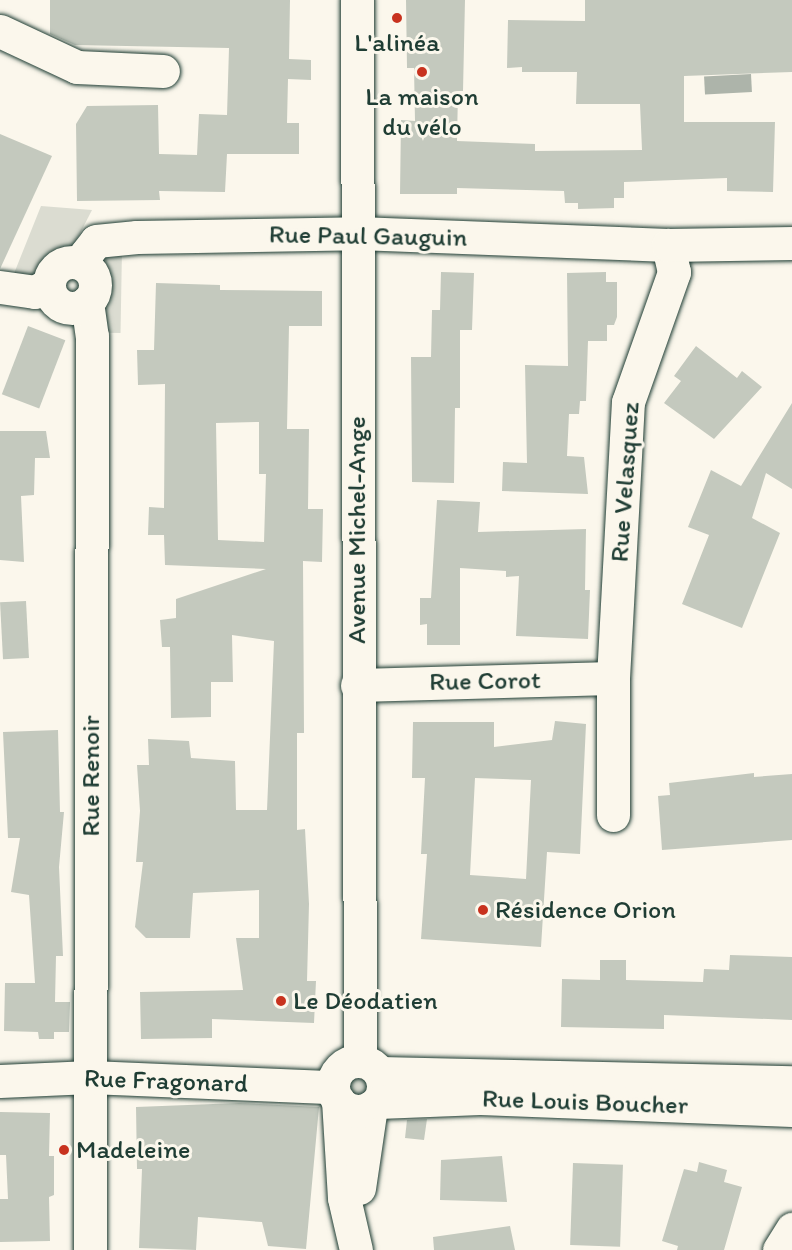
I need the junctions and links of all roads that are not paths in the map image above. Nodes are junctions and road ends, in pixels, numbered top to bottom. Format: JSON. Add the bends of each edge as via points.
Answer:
{"nodes":[{"id":1,"x":357,"y":0,"type":"edge"},
{"id":2,"x":0,"y":31,"type":"edge"},
{"id":3,"x":163,"y":70,"type":"dead end"},
{"id":4,"x":358,"y":233,"type":"junction"},
{"id":5,"x":792,"y":243,"type":"edge"},
{"id":6,"x":669,"y":245,"type":"junction"},
{"id":7,"x":84,"y":265,"type":"junction"},
{"id":8,"x":49,"y":284,"type":"junction"},
{"id":9,"x":5,"y":289,"type":"edge"},
{"id":10,"x":87,"y":302,"type":"junction"},
{"id":11,"x":613,"y":678,"type":"junction"},
{"id":12,"x":357,"y":685,"type":"junction"},
{"id":13,"x":613,"y":815,"type":"dead end"},
{"id":14,"x":90,"y":1077,"type":"junction"},
{"id":15,"x":0,"y":1081,"type":"edge"},
{"id":16,"x":792,"y":1082,"type":"edge"},
{"id":17,"x":372,"y":1085,"type":"junction"},
{"id":18,"x":335,"y":1094,"type":"junction"},
{"id":19,"x":792,"y":1110,"type":"edge"},
{"id":20,"x":792,"y":1229,"type":"edge"},
{"id":21,"x":354,"y":1245,"type":"edge"},
{"id":22,"x":90,"y":1250,"type":"edge"},
{"id":23,"x":778,"y":1250,"type":"edge"}],
"edges":[{"from":1,"to":4,"type":"street","name":"Avenue Michel-Ange"},
{"from":2,"to":3,"type":"street","via":[[77,67]]},
{"from":4,"to":6,"type":"street","name":"Rue Paul Gauguin"},
{"from":4,"to":7,"type":"street","name":"Rue Paul Gauguin","via":[[112,239],[96,241],[86,254]]},
{"from":4,"to":12,"type":"street","name":"Avenue Michel-Ange"},
{"from":5,"to":6,"type":"street"},
{"from":6,"to":11,"type":"street","name":"Rue Velasquez","via":[[674,272],[628,402]]},
{"from":7,"to":8,"type":"street","via":[[72,261],[61,264]]},
{"from":7,"to":10,"type":"street","via":[[94,282]]},
{"from":8,"to":9,"type":"street","via":[[35,292]]},
{"from":8,"to":10,"type":"street","via":[[59,303],[74,308]]},
{"from":10,"to":14,"type":"street","name":"Rue Renoir","via":[[92,336]]},
{"from":11,"to":12,"type":"street","name":"Rue Corot"},
{"from":11,"to":13,"type":"street","name":"Rue Velasquez"},
{"from":12,"to":17,"type":"street","name":"Avenue Michel-Ange"},
{"from":14,"to":15,"type":"street","name":"Rue Fragonard"},
{"from":14,"to":18,"type":"street","name":"Rue Fragonard"},
{"from":14,"to":22,"type":"street","name":"Rue Renoir"},
{"from":16,"to":17,"type":"street","name":"Rue Louis Boucher"},
{"from":17,"to":18,"type":"street","name":"Rue Fragonard","via":[[356,1111]]},
{"from":17,"to":18,"type":"street","via":[[338,1071]]},
{"from":17,"to":19,"type":"street","name":"Rue Louis Boucher","via":[[480,1098]]},
{"from":17,"to":21,"type":"street","name":"Avenue Michel-Ange"},
{"from":18,"to":21,"type":"street","via":[[344,1198]]},
{"from":20,"to":23,"type":"street"}]}
